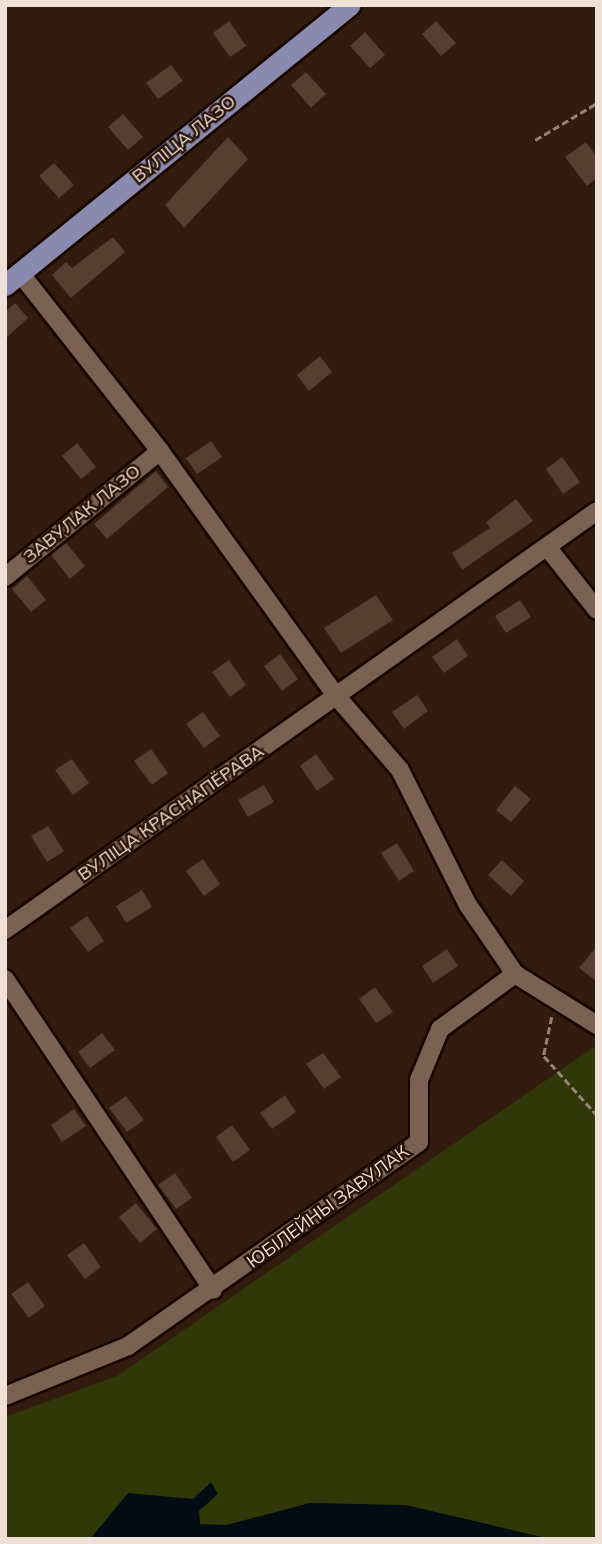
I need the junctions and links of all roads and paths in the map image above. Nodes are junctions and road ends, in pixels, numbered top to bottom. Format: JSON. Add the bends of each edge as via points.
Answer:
{"nodes":[{"id":1,"x":349,"y":5,"type":"edge"},
{"id":2,"x":597,"y":103,"type":"edge"},
{"id":3,"x":535,"y":140,"type":"dead end"},
{"id":4,"x":12,"y":279,"type":"edge"},
{"id":5,"x":160,"y":451,"type":"junction"},
{"id":6,"x":597,"y":512,"type":"edge"},
{"id":7,"x":547,"y":547,"type":"junction"},
{"id":8,"x":5,"y":578,"type":"edge"},
{"id":9,"x":597,"y":610,"type":"edge"},
{"id":10,"x":337,"y":697,"type":"junction"},
{"id":11,"x":5,"y":930,"type":"edge"},
{"id":12,"x":515,"y":974,"type":"junction"},
{"id":13,"x":5,"y":979,"type":"edge"},
{"id":14,"x":555,"y":1006,"type":"dead end"},
{"id":15,"x":597,"y":1025,"type":"edge"},
{"id":16,"x":597,"y":1115,"type":"edge"},
{"id":17,"x":213,"y":1290,"type":"junction"},
{"id":18,"x":5,"y":1396,"type":"edge"}],
"edges":[{"from":1,"to":4,"type":"main road","name":"ВУЛІЦА ЛАЗО"},
{"from":2,"to":3,"type":"path"},
{"from":4,"to":5,"type":"street","name":"ВУЛІЦА ЛАЗО"},
{"from":5,"to":8,"type":"street","name":"ЗАВУЛАК ЛАЗО"},
{"from":5,"to":10,"type":"street"},
{"from":6,"to":7,"type":"street","name":"ВУЛІЦА КРАСНАПЁРАВА"},
{"from":7,"to":9,"type":"street"},
{"from":7,"to":10,"type":"street","name":"ВУЛІЦА КРАСНАПЁРАВА"},
{"from":10,"to":11,"type":"street","name":"ВУЛІЦА КРАСНАПЁРАВА"},
{"from":10,"to":12,"type":"street","via":[[400,770],[468,905]]},
{"from":12,"to":15,"type":"street"},
{"from":12,"to":17,"type":"street","name":"ЮБІЛЕЙНЫ ЗАВУЛАК","via":[[440,1029],[418,1080],[419,1142]]},
{"from":13,"to":17,"type":"street"},
{"from":14,"to":16,"type":"path","via":[[544,1056]]},
{"from":17,"to":18,"type":"street","name":"ЮБІЛЕЙНЫ ЗАВУЛАК","via":[[128,1346]]}]}
